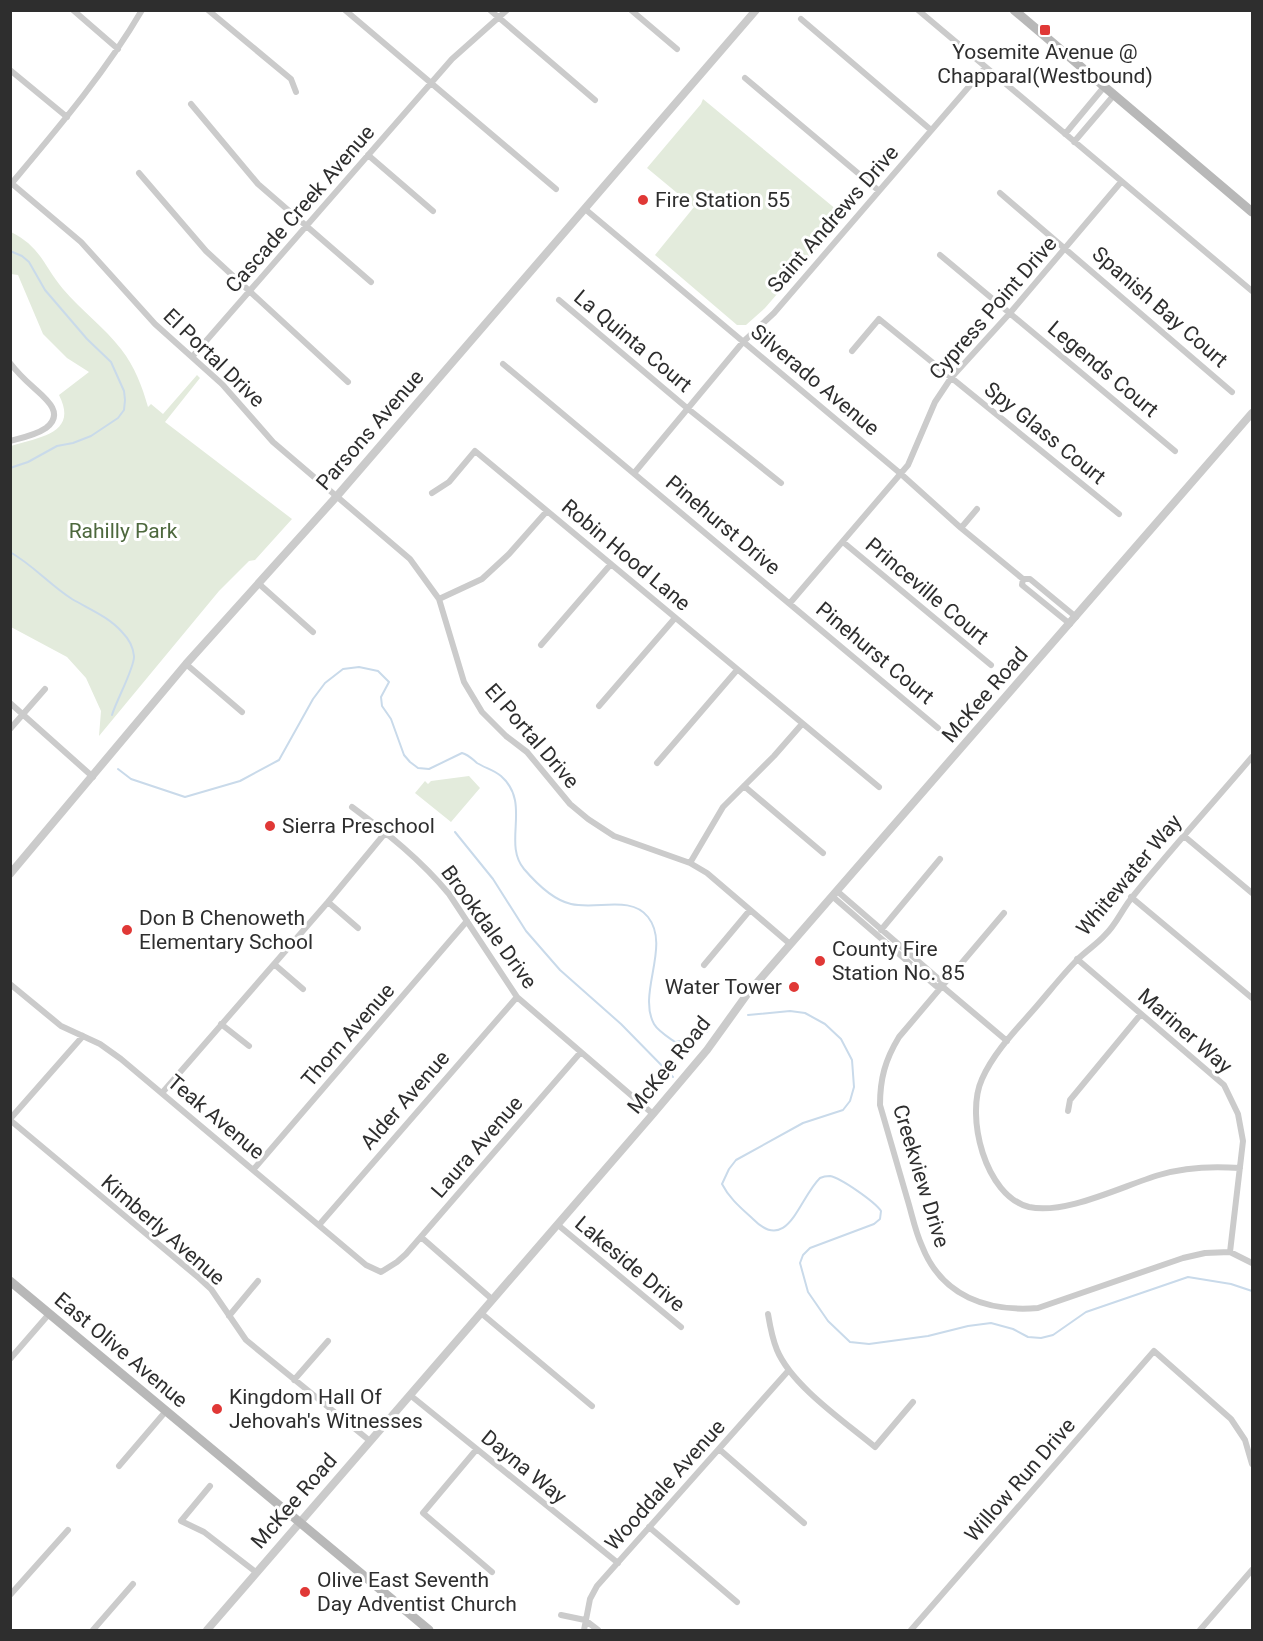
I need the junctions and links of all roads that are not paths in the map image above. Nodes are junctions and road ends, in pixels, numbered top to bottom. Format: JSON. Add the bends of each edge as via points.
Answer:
{"nodes":[{"id":1,"x":73,"y":10,"type":"edge"},
{"id":2,"x":142,"y":10,"type":"edge"},
{"id":3,"x":208,"y":10,"type":"edge"},
{"id":4,"x":345,"y":10,"type":"edge"},
{"id":5,"x":490,"y":10,"type":"edge"},
{"id":6,"x":507,"y":10,"type":"edge"},
{"id":7,"x":631,"y":10,"type":"edge"},
{"id":8,"x":756,"y":10,"type":"edge"},
{"id":9,"x":918,"y":10,"type":"edge"},
{"id":10,"x":1014,"y":10,"type":"edge"},
{"id":11,"x":499,"y":18,"type":"junction"},
{"id":12,"x":801,"y":19,"type":"dead end"},
{"id":13,"x":118,"y":49,"type":"junction"},
{"id":14,"x":677,"y":49,"type":"dead end"},
{"id":15,"x":985,"y":68,"type":"junction"},
{"id":16,"x":10,"y":70,"type":"edge"},
{"id":17,"x":746,"y":78,"type":"dead end"},
{"id":18,"x":432,"y":83,"type":"junction"},
{"id":19,"x":1104,"y":87,"type":"junction"},
{"id":20,"x":296,"y":92,"type":"dead end"},
{"id":21,"x":1114,"y":95,"type":"junction"},
{"id":22,"x":595,"y":100,"type":"dead end"},
{"id":23,"x":191,"y":104,"type":"dead end"},
{"id":24,"x":67,"y":117,"type":"junction"},
{"id":25,"x":932,"y":130,"type":"junction"},
{"id":26,"x":1065,"y":134,"type":"junction"},
{"id":27,"x":1074,"y":142,"type":"junction"},
{"id":28,"x":368,"y":155,"type":"junction"},
{"id":29,"x":139,"y":173,"type":"dead end"},
{"id":30,"x":1121,"y":182,"type":"junction"},
{"id":31,"x":11,"y":183,"type":"edge"},
{"id":32,"x":556,"y":189,"type":"dead end"},
{"id":33,"x":878,"y":190,"type":"junction"},
{"id":34,"x":1000,"y":193,"type":"dead end"},
{"id":35,"x":585,"y":209,"type":"junction"},
{"id":36,"x":433,"y":211,"type":"dead end"},
{"id":37,"x":1252,"y":212,"type":"edge"},
{"id":38,"x":306,"y":226,"type":"junction"},
{"id":39,"x":1065,"y":248,"type":"junction"},
{"id":40,"x":940,"y":255,"type":"dead end"},
{"id":41,"x":371,"y":282,"type":"dead end"},
{"id":42,"x":250,"y":291,"type":"junction"},
{"id":43,"x":1252,"y":291,"type":"edge"},
{"id":44,"x":559,"y":300,"type":"dead end"},
{"id":45,"x":1010,"y":313,"type":"junction"},
{"id":46,"x":743,"y":342,"type":"junction"},
{"id":47,"x":852,"y":351,"type":"dead end"},
{"id":48,"x":192,"y":357,"type":"junction"},
{"id":49,"x":10,"y":363,"type":"edge"},
{"id":50,"x":503,"y":364,"type":"dead end"},
{"id":51,"x":951,"y":378,"type":"junction"},
{"id":52,"x":348,"y":382,"type":"dead end"},
{"id":53,"x":1232,"y":392,"type":"dead end"},
{"id":54,"x":687,"y":408,"type":"junction"},
{"id":55,"x":1252,"y":413,"type":"edge"},
{"id":56,"x":10,"y":441,"type":"edge"},
{"id":57,"x":1175,"y":451,"type":"dead end"},
{"id":58,"x":635,"y":472,"type":"junction"},
{"id":59,"x":901,"y":474,"type":"junction"},
{"id":60,"x":781,"y":483,"type":"dead end"},
{"id":61,"x":432,"y":493,"type":"dead end"},
{"id":62,"x":337,"y":496,"type":"junction"},
{"id":63,"x":977,"y":509,"type":"dead end"},
{"id":64,"x":547,"y":511,"type":"junction"},
{"id":65,"x":1119,"y":514,"type":"dead end"},
{"id":66,"x":961,"y":528,"type":"junction"},
{"id":67,"x":843,"y":542,"type":"junction"},
{"id":68,"x":611,"y":564,"type":"junction"},
{"id":69,"x":1023,"y":579,"type":"junction"},
{"id":70,"x":258,"y":583,"type":"junction"},
{"id":71,"x":440,"y":599,"type":"junction"},
{"id":72,"x":790,"y":603,"type":"junction"},
{"id":73,"x":1076,"y":617,"type":"junction"},
{"id":74,"x":675,"y":618,"type":"junction"},
{"id":75,"x":1070,"y":624,"type":"junction"},
{"id":76,"x":313,"y":632,"type":"dead end"},
{"id":77,"x":541,"y":645,"type":"dead end"},
{"id":78,"x":186,"y":664,"type":"junction"},
{"id":79,"x":991,"y":665,"type":"dead end"},
{"id":80,"x":737,"y":670,"type":"junction"},
{"id":81,"x":45,"y":689,"type":"dead end"},
{"id":82,"x":10,"y":703,"type":"edge"},
{"id":83,"x":599,"y":706,"type":"dead end"},
{"id":84,"x":242,"y":712,"type":"dead end"},
{"id":85,"x":23,"y":714,"type":"junction"},
{"id":86,"x":802,"y":724,"type":"junction"},
{"id":87,"x":938,"y":728,"type":"dead end"},
{"id":88,"x":10,"y":729,"type":"edge"},
{"id":89,"x":1252,"y":757,"type":"edge"},
{"id":90,"x":657,"y":763,"type":"dead end"},
{"id":91,"x":93,"y":777,"type":"junction"},
{"id":92,"x":744,"y":786,"type":"junction"},
{"id":93,"x":879,"y":787,"type":"dead end"},
{"id":94,"x":352,"y":807,"type":"dead end"},
{"id":95,"x":386,"y":832,"type":"junction"},
{"id":96,"x":1184,"y":836,"type":"junction"},
{"id":97,"x":823,"y":853,"type":"dead end"},
{"id":98,"x":940,"y":859,"type":"dead end"},
{"id":99,"x":690,"y":863,"type":"junction"},
{"id":100,"x":10,"y":874,"type":"edge"},
{"id":101,"x":1251,"y":890,"type":"edge"},
{"id":102,"x":835,"y":893,"type":"junction"},
{"id":103,"x":1131,"y":897,"type":"junction"},
{"id":104,"x":328,"y":902,"type":"junction"},
{"id":105,"x":750,"y":910,"type":"junction"},
{"id":106,"x":1004,"y":913,"type":"dead end"},
{"id":107,"x":467,"y":921,"type":"junction"},
{"id":108,"x":358,"y":928,"type":"dead end"},
{"id":109,"x":882,"y":929,"type":"junction"},
{"id":110,"x":877,"y":935,"type":"junction"},
{"id":111,"x":790,"y":944,"type":"junction"},
{"id":112,"x":1077,"y":959,"type":"junction"},
{"id":113,"x":274,"y":964,"type":"junction"},
{"id":114,"x":704,"y":964,"type":"dead end"},
{"id":115,"x":10,"y":984,"type":"edge"},
{"id":116,"x":943,"y":987,"type":"junction"},
{"id":117,"x":303,"y":989,"type":"dead end"},
{"id":118,"x":517,"y":997,"type":"junction"},
{"id":119,"x":1252,"y":998,"type":"edge"},
{"id":120,"x":1141,"y":1014,"type":"junction"},
{"id":121,"x":221,"y":1024,"type":"junction"},
{"id":122,"x":83,"y":1036,"type":"junction"},
{"id":123,"x":1007,"y":1041,"type":"junction"},
{"id":124,"x":249,"y":1046,"type":"dead end"},
{"id":125,"x":580,"y":1053,"type":"junction"},
{"id":126,"x":162,"y":1094,"type":"junction"},
{"id":127,"x":1068,"y":1111,"type":"dead end"},
{"id":128,"x":653,"y":1114,"type":"junction"},
{"id":129,"x":10,"y":1120,"type":"edge"},
{"id":130,"x":1240,"y":1168,"type":"junction"},
{"id":131,"x":253,"y":1170,"type":"junction"},
{"id":132,"x":319,"y":1225,"type":"junction"},
{"id":133,"x":558,"y":1225,"type":"junction"},
{"id":134,"x":421,"y":1237,"type":"junction"},
{"id":135,"x":1230,"y":1252,"type":"junction"},
{"id":136,"x":397,"y":1262,"type":"joint"},
{"id":137,"x":1252,"y":1263,"type":"edge"},
{"id":138,"x":10,"y":1281,"type":"edge"},
{"id":139,"x":258,"y":1281,"type":"dead end"},
{"id":140,"x":493,"y":1300,"type":"junction"},
{"id":141,"x":481,"y":1313,"type":"junction"},
{"id":142,"x":49,"y":1314,"type":"junction"},
{"id":143,"x":768,"y":1314,"type":"dead end"},
{"id":144,"x":229,"y":1316,"type":"junction"},
{"id":145,"x":681,"y":1328,"type":"dead end"},
{"id":146,"x":328,"y":1341,"type":"dead end"},
{"id":147,"x":10,"y":1359,"type":"edge"},
{"id":148,"x":789,"y":1370,"type":"junction"},
{"id":149,"x":294,"y":1380,"type":"junction"},
{"id":150,"x":410,"y":1395,"type":"junction"},
{"id":151,"x":913,"y":1402,"type":"dead end"},
{"id":152,"x":592,"y":1406,"type":"dead end"},
{"id":153,"x":166,"y":1411,"type":"junction"},
{"id":154,"x":370,"y":1441,"type":"junction"},
{"id":155,"x":719,"y":1449,"type":"junction"},
{"id":156,"x":476,"y":1450,"type":"junction"},
{"id":157,"x":1252,"y":1464,"type":"edge"},
{"id":158,"x":119,"y":1466,"type":"dead end"},
{"id":159,"x":210,"y":1486,"type":"dead end"},
{"id":160,"x":299,"y":1521,"type":"junction"},
{"id":161,"x":804,"y":1522,"type":"dead end"},
{"id":162,"x":649,"y":1527,"type":"junction"},
{"id":163,"x":68,"y":1530,"type":"dead end"},
{"id":164,"x":618,"y":1563,"type":"junction"},
{"id":165,"x":1252,"y":1570,"type":"edge"},
{"id":166,"x":492,"y":1572,"type":"dead end"},
{"id":167,"x":256,"y":1573,"type":"junction"},
{"id":168,"x":133,"y":1584,"type":"dead end"},
{"id":169,"x":10,"y":1595,"type":"edge"},
{"id":170,"x":737,"y":1602,"type":"dead end"},
{"id":171,"x":561,"y":1615,"type":"dead end"},
{"id":172,"x":585,"y":1620,"type":"junction"},
{"id":173,"x":93,"y":1630,"type":"edge"},
{"id":174,"x":207,"y":1630,"type":"edge"},
{"id":175,"x":429,"y":1630,"type":"edge"},
{"id":176,"x":584,"y":1630,"type":"edge"},
{"id":177,"x":598,"y":1630,"type":"edge"},
{"id":178,"x":911,"y":1630,"type":"edge"},
{"id":179,"x":1200,"y":1630,"type":"edge"}],
"edges":[{"from":1,"to":13,"type":"street"},
{"from":2,"to":13,"type":"street"},
{"from":3,"to":20,"type":"street","via":[[291,79]]},
{"from":4,"to":18,"type":"street"},
{"from":5,"to":11,"type":"street"},
{"from":6,"to":11,"type":"street","name":"Cascade Creek Avenue"},
{"from":7,"to":14,"type":"street"},
{"from":8,"to":35,"type":"street","name":"Parsons Avenue"},
{"from":9,"to":15,"type":"street"},
{"from":10,"to":19,"type":"main road"},
{"from":11,"to":18,"type":"street","name":"Cascade Creek Avenue"},
{"from":11,"to":22,"type":"street"},
{"from":12,"to":25,"type":"street"},
{"from":13,"to":24,"type":"street"},
{"from":15,"to":25,"type":"street","name":"Saint Andrews Drive"},
{"from":15,"to":26,"type":"street"},
{"from":16,"to":24,"type":"street"},
{"from":17,"to":33,"type":"street"},
{"from":18,"to":28,"type":"street","name":"Cascade Creek Avenue"},
{"from":18,"to":32,"type":"street"},
{"from":19,"to":21,"type":"main road"},
{"from":19,"to":26,"type":"street"},
{"from":21,"to":27,"type":"street"},
{"from":21,"to":37,"type":"main road"},
{"from":23,"to":38,"type":"street","via":[[258,184]]},
{"from":24,"to":31,"type":"street"},
{"from":25,"to":33,"type":"street","name":"Saint Andrews Drive"},
{"from":26,"to":27,"type":"street"},
{"from":27,"to":30,"type":"street"},
{"from":28,"to":36,"type":"street"},
{"from":28,"to":38,"type":"street","name":"Cascade Creek Avenue"},
{"from":29,"to":42,"type":"street","via":[[206,251]]},
{"from":30,"to":39,"type":"street","name":"Cypress Point Drive"},
{"from":30,"to":43,"type":"street"},
{"from":31,"to":48,"type":"street","name":"El Portal Drive","via":[[81,242],[154,324]]},
{"from":33,"to":46,"type":"street","name":"Saint Andrews Drive","via":[[774,313]]},
{"from":34,"to":39,"type":"street","name":"Spanish Bay Court"},
{"from":35,"to":46,"type":"street","name":"Silverado Avenue"},
{"from":35,"to":62,"type":"street","name":"Parsons Avenue"},
{"from":38,"to":41,"type":"street"},
{"from":38,"to":42,"type":"street","name":"Cascade Creek Avenue"},
{"from":39,"to":45,"type":"street","name":"Cypress Point Drive"},
{"from":39,"to":53,"type":"street","name":"Spanish Bay Court"},
{"from":40,"to":45,"type":"street","name":"Legends Court"},
{"from":42,"to":48,"type":"street","name":"Cascade Creek Avenue"},
{"from":42,"to":52,"type":"street"},
{"from":44,"to":54,"type":"street","name":"La Quinta Court"},
{"from":45,"to":51,"type":"street","name":"Cypress Point Drive"},
{"from":45,"to":57,"type":"street","name":"Legends Court"},
{"from":46,"to":54,"type":"street","name":"Saint Andrews Drive"},
{"from":46,"to":59,"type":"street","name":"Silverado Avenue"},
{"from":47,"to":51,"type":"street","name":"Spy Glass Court","via":[[879,319]]},
{"from":48,"to":62,"type":"street","name":"El Portal Drive","via":[[237,399],[273,442]]},
{"from":49,"to":56,"type":"street","via":[[48,399],[54,413],[46,428]]},
{"from":50,"to":58,"type":"street","name":"Pinehurst Drive"},
{"from":51,"to":59,"type":"street","name":"Cypress Point Drive","via":[[934,402],[917,448]]},
{"from":51,"to":65,"type":"street","name":"Spy Glass Court"},
{"from":54,"to":58,"type":"street","name":"Saint Andrews Drive"},
{"from":54,"to":60,"type":"street","name":"La Quinta Court"},
{"from":55,"to":73,"type":"street","name":"McKee Road"},
{"from":58,"to":72,"type":"street","name":"Pinehurst Drive"},
{"from":59,"to":66,"type":"street","name":"Silverado Avenue"},
{"from":59,"to":67,"type":"street","name":"Cypress Point Drive"},
{"from":61,"to":64,"type":"street","name":"Robin Hood Lane","via":[[449,482],[475,451]]},
{"from":62,"to":70,"type":"street","name":"Parsons Avenue"},
{"from":62,"to":71,"type":"street","name":"El Portal Drive","via":[[410,559]]},
{"from":63,"to":66,"type":"street"},
{"from":64,"to":68,"type":"street","name":"Robin Hood Lane"},
{"from":64,"to":71,"type":"street","via":[[482,579]]},
{"from":66,"to":69,"type":"street","name":"Silverado Avenue"},
{"from":67,"to":72,"type":"street","name":"Cypress Point Drive"},
{"from":67,"to":79,"type":"street","name":"Princeville Court"},
{"from":68,"to":74,"type":"street","name":"Robin Hood Lane"},
{"from":68,"to":77,"type":"street"},
{"from":69,"to":73,"type":"street","name":"Silverado Avenue","via":[[1030,579]]},
{"from":69,"to":75,"type":"street","name":"Silverado Avenue","via":[[1022,585]]},
{"from":70,"to":76,"type":"street"},
{"from":70,"to":78,"type":"street","name":"Parsons Avenue"},
{"from":71,"to":99,"type":"street","name":"El Portal Drive","via":[[464,682],[482,712],[527,753],[570,804],[588,819],[614,836]]},
{"from":72,"to":87,"type":"street","name":"Pinehurst Court"},
{"from":73,"to":75,"type":"street","name":"McKee Road"},
{"from":74,"to":80,"type":"street","name":"Robin Hood Lane"},
{"from":74,"to":83,"type":"street"},
{"from":75,"to":102,"type":"street","name":"McKee Road"},
{"from":78,"to":84,"type":"street"},
{"from":78,"to":91,"type":"street","name":"Parsons Avenue"},
{"from":80,"to":86,"type":"street","name":"Robin Hood Lane"},
{"from":80,"to":90,"type":"street"},
{"from":81,"to":85,"type":"street"},
{"from":82,"to":85,"type":"street"},
{"from":85,"to":88,"type":"street"},
{"from":85,"to":91,"type":"street"},
{"from":86,"to":92,"type":"street"},
{"from":86,"to":93,"type":"street","name":"Robin Hood Lane"},
{"from":89,"to":96,"type":"street","name":"Whitewater Way"},
{"from":91,"to":100,"type":"street","name":"Parsons Avenue"},
{"from":92,"to":97,"type":"street"},
{"from":92,"to":99,"type":"street","via":[[723,807]]},
{"from":94,"to":95,"type":"street","name":"Brookdale Drive"},
{"from":95,"to":104,"type":"street"},
{"from":95,"to":107,"type":"street","name":"Brookdale Drive","via":[[427,867]]},
{"from":96,"to":101,"type":"street"},
{"from":96,"to":103,"type":"street","name":"Whitewater Way"},
{"from":98,"to":109,"type":"street"},
{"from":99,"to":105,"type":"street","name":"El Portal Drive"},
{"from":102,"to":109,"type":"street"},
{"from":102,"to":110,"type":"street"},
{"from":102,"to":111,"type":"street","name":"McKee Road"},
{"from":103,"to":112,"type":"street","name":"Whitewater Way","via":[[1110,930]]},
{"from":103,"to":119,"type":"street"},
{"from":104,"to":108,"type":"street"},
{"from":104,"to":113,"type":"street"},
{"from":105,"to":111,"type":"street","name":"El Portal Drive"},
{"from":105,"to":114,"type":"street"},
{"from":106,"to":116,"type":"street","name":"Creekview Drive"},
{"from":107,"to":118,"type":"street","name":"Brookdale Drive"},
{"from":107,"to":131,"type":"street","name":"Thorn Avenue"},
{"from":109,"to":110,"type":"street"},
{"from":109,"to":116,"type":"street","via":[[942,981]]},
{"from":110,"to":116,"type":"street","via":[[936,986]]},
{"from":111,"to":128,"type":"street","name":"McKee Road"},
{"from":112,"to":120,"type":"street","name":"Mariner Way"},
{"from":112,"to":123,"type":"street","name":"Whitewater Way"},
{"from":113,"to":117,"type":"street"},
{"from":113,"to":121,"type":"street"},
{"from":115,"to":122,"type":"street","name":"Teak Avenue","via":[[61,1026]]},
{"from":116,"to":123,"type":"street"},
{"from":116,"to":135,"type":"street","name":"Creekview Drive","via":[[899,1037],[888,1056],[880,1083],[880,1105],[922,1246],[934,1269],[950,1286],[989,1306],[1038,1308],[1183,1258]]},
{"from":118,"to":125,"type":"street","name":"Brookdale Drive"},
{"from":118,"to":132,"type":"street","name":"Alder Avenue"},
{"from":120,"to":127,"type":"street","via":[[1070,1100]]},
{"from":120,"to":130,"type":"street","name":"Mariner Way","via":[[1224,1086],[1238,1114],[1244,1141]]},
{"from":121,"to":124,"type":"street"},
{"from":121,"to":126,"type":"street"},
{"from":122,"to":126,"type":"street","name":"Teak Avenue","via":[[121,1059]]},
{"from":122,"to":129,"type":"street"},
{"from":123,"to":130,"type":"street","name":"Whitewater Way","via":[[980,1082],[975,1097],[975,1121],[986,1165],[995,1181],[1015,1201],[1046,1209],[1064,1207],[1179,1170]]},
{"from":125,"to":128,"type":"street","name":"Brookdale Drive"},
{"from":125,"to":134,"type":"street","name":"Laura Avenue"},
{"from":126,"to":131,"type":"street","name":"Teak Avenue"},
{"from":128,"to":133,"type":"street","name":"McKee Road"},
{"from":129,"to":144,"type":"street","name":"Kimberly Avenue","via":[[199,1278]]},
{"from":130,"to":135,"type":"street","name":"Mariner Way"},
{"from":131,"to":132,"type":"street","name":"Teak Avenue"},
{"from":132,"to":136,"type":"street","name":"Teak Avenue","via":[[366,1265],[381,1272]]},
{"from":133,"to":140,"type":"street","name":"McKee Road"},
{"from":133,"to":145,"type":"street","name":"Lakeside Drive"},
{"from":134,"to":136,"type":"street","name":"Laura Avenue"},
{"from":134,"to":140,"type":"street"},
{"from":135,"to":137,"type":"street"},
{"from":138,"to":142,"type":"main road","name":"East Olive Avenue"},
{"from":139,"to":144,"type":"street"},
{"from":140,"to":141,"type":"street","name":"McKee Road"},
{"from":141,"to":150,"type":"street","name":"McKee Road"},
{"from":141,"to":152,"type":"street"},
{"from":142,"to":147,"type":"street"},
{"from":142,"to":153,"type":"main road","name":"East Olive Avenue"},
{"from":143,"to":148,"type":"street","via":[[777,1352]]},
{"from":144,"to":149,"type":"street","name":"Kimberly Avenue","via":[[246,1340]]},
{"from":146,"to":149,"type":"street"},
{"from":148,"to":151,"type":"street","via":[[874,1447]]},
{"from":148,"to":155,"type":"street","name":"Wooddale Avenue"},
{"from":149,"to":154,"type":"street","name":"Kimberly Avenue"},
{"from":150,"to":154,"type":"street","name":"McKee Road"},
{"from":150,"to":156,"type":"street","name":"Dayna Way"},
{"from":153,"to":158,"type":"street"},
{"from":153,"to":160,"type":"main road","name":"East Olive Avenue"},
{"from":154,"to":160,"type":"street","name":"McKee Road"},
{"from":155,"to":161,"type":"street"},
{"from":155,"to":162,"type":"street","name":"Wooddale Avenue"},
{"from":156,"to":164,"type":"street","name":"Dayna Way"},
{"from":156,"to":166,"type":"street","via":[[423,1513]]},
{"from":157,"to":178,"type":"street","name":"Willow Run Drive","via":[[1245,1440],[1231,1419],[1154,1351]]},
{"from":159,"to":167,"type":"street","via":[[181,1521],[204,1532]]},
{"from":160,"to":167,"type":"street","name":"McKee Road"},
{"from":160,"to":175,"type":"main road","name":"East Olive Avenue"},
{"from":162,"to":164,"type":"street","name":"Wooddale Avenue"},
{"from":162,"to":170,"type":"street"},
{"from":163,"to":169,"type":"street"},
{"from":164,"to":172,"type":"street","name":"Wooddale Avenue","via":[[597,1586]]},
{"from":165,"to":179,"type":"street"},
{"from":167,"to":174,"type":"street","name":"McKee Road"},
{"from":168,"to":173,"type":"street"},
{"from":171,"to":172,"type":"street"},
{"from":172,"to":176,"type":"street","name":"Wooddale Avenue"},
{"from":172,"to":177,"type":"street"}]}
